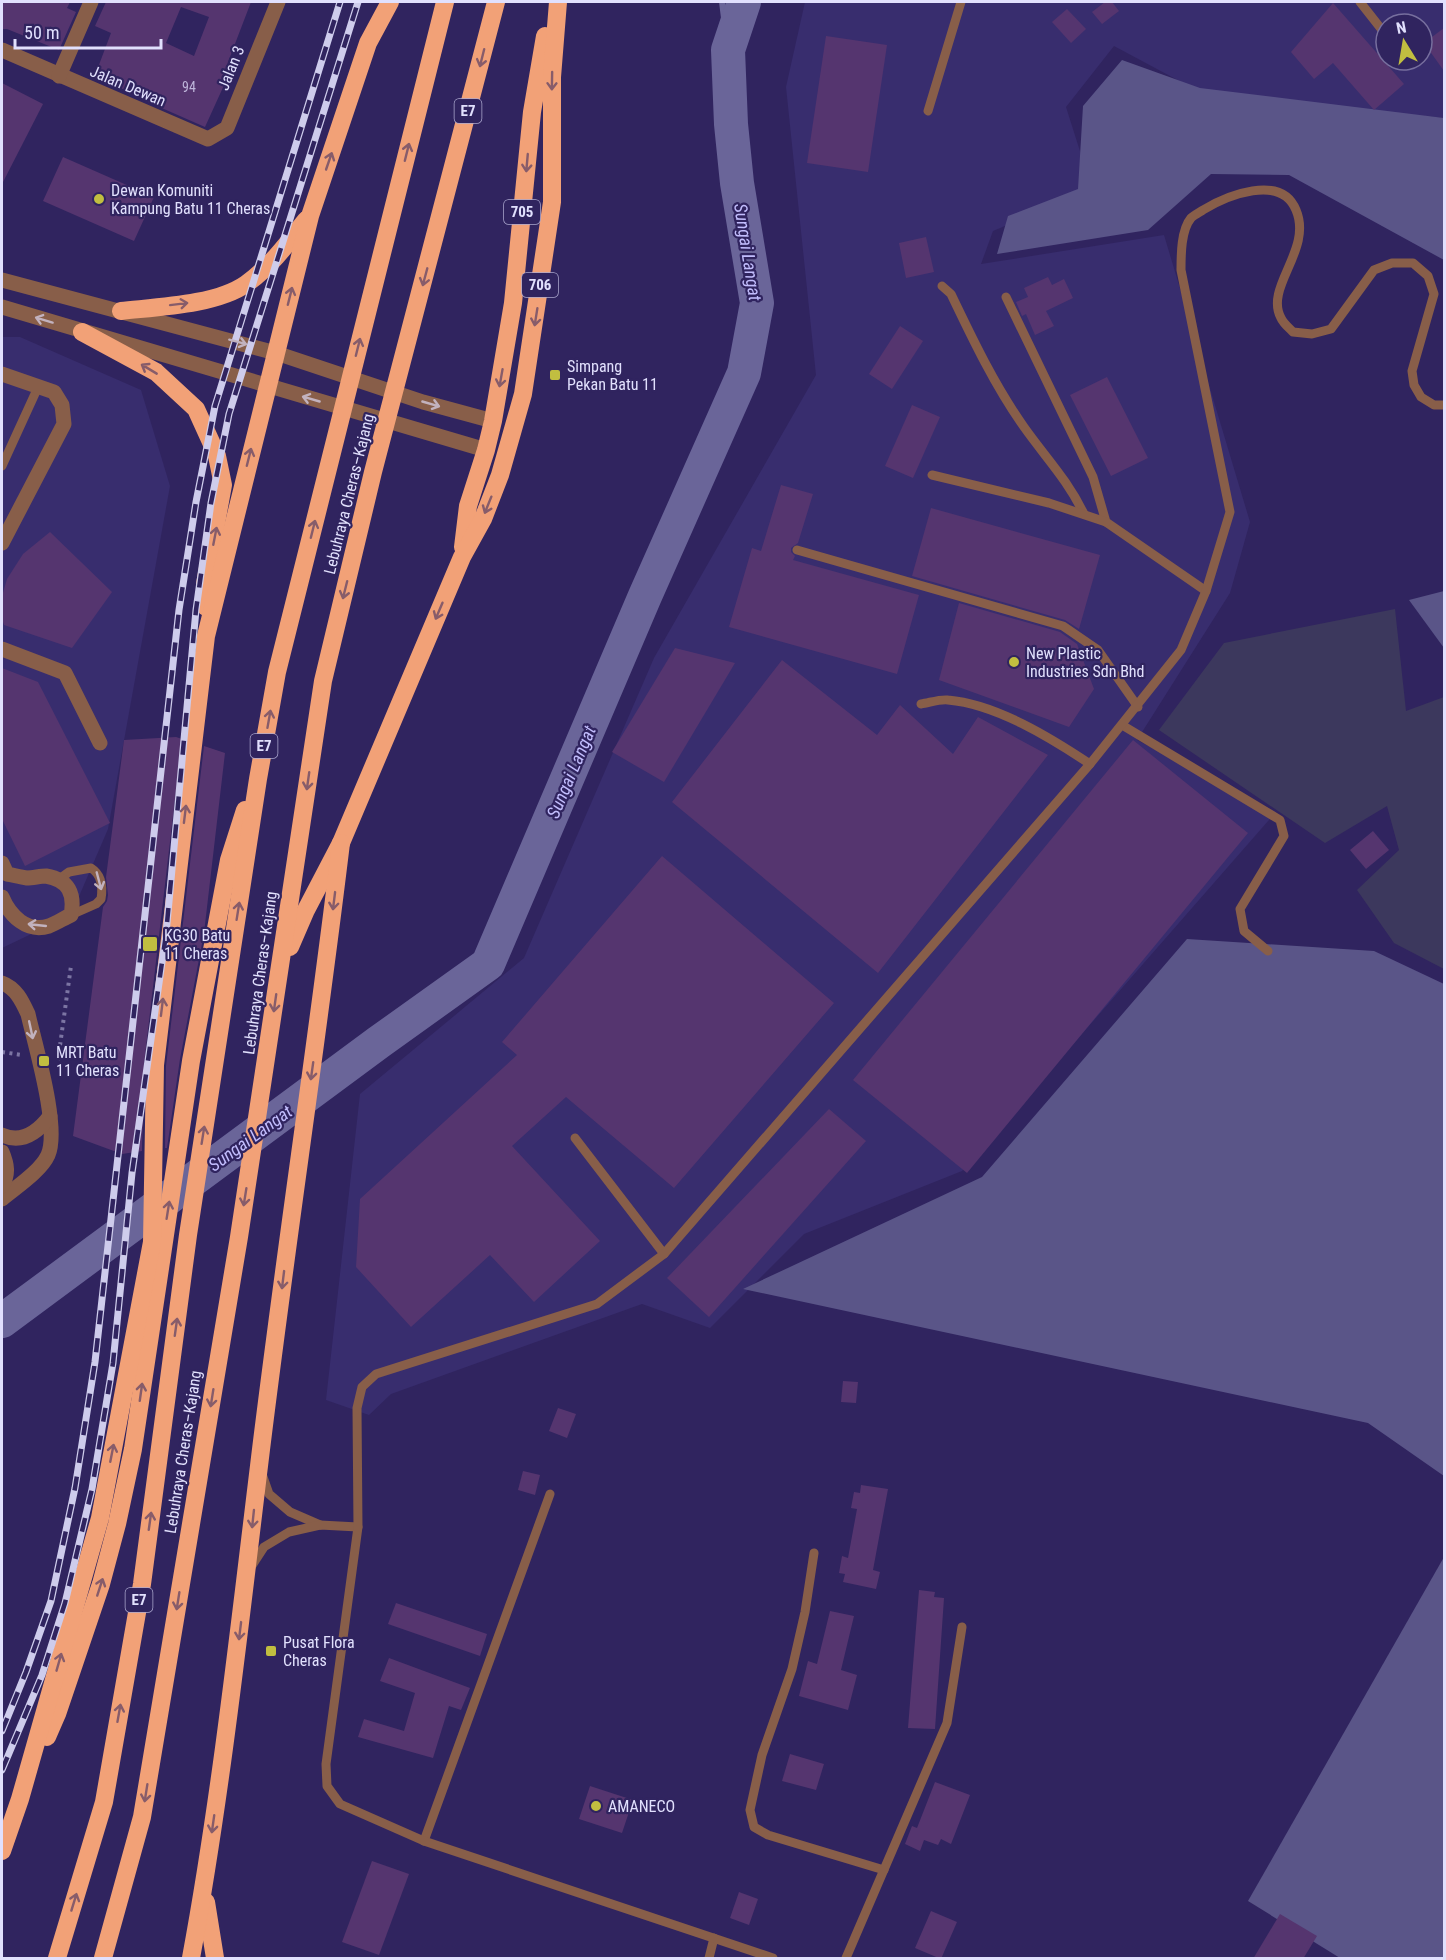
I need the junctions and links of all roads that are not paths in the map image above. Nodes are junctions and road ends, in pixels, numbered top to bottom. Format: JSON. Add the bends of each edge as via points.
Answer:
{"nodes":[{"id":1,"x":91,"y":2,"type":"edge"},
{"id":2,"x":278,"y":2,"type":"edge"},
{"id":3,"x":390,"y":2,"type":"edge"},
{"id":4,"x":445,"y":2,"type":"edge"},
{"id":5,"x":496,"y":2,"type":"edge"},
{"id":6,"x":550,"y":2,"type":"edge"},
{"id":7,"x":558,"y":2,"type":"edge"},
{"id":8,"x":961,"y":2,"type":"edge"},
{"id":9,"x":1360,"y":2,"type":"edge"},
{"id":10,"x":1374,"y":20,"type":"edge"},
{"id":11,"x":2,"y":50,"type":"edge"},
{"id":12,"x":59,"y":76,"type":"junction"},
{"id":13,"x":928,"y":111,"type":"dead end"},
{"id":14,"x":208,"y":140,"type":"joint"},
{"id":15,"x":310,"y":216,"type":"junction"},
{"id":16,"x":3,"y":279,"type":"edge"},
{"id":17,"x":942,"y":286,"type":"dead end"},
{"id":18,"x":1006,"y":297,"type":"dead end"},
{"id":19,"x":3,"y":308,"type":"edge"},
{"id":20,"x":121,"y":311,"type":"junction"},
{"id":21,"x":82,"y":332,"type":"junction"},
{"id":22,"x":276,"y":353,"type":"junction"},
{"id":23,"x":2,"y":374,"type":"edge"},
{"id":24,"x":39,"y":386,"type":"junction"},
{"id":25,"x":267,"y":387,"type":"junction"},
{"id":26,"x":1444,"y":405,"type":"edge"},
{"id":27,"x":493,"y":421,"type":"junction"},
{"id":28,"x":486,"y":450,"type":"junction"},
{"id":29,"x":2,"y":466,"type":"edge"},
{"id":30,"x":932,"y":475,"type":"dead end"},
{"id":31,"x":1084,"y":514,"type":"junction"},
{"id":32,"x":1106,"y":522,"type":"junction"},
{"id":33,"x":2,"y":543,"type":"edge"},
{"id":34,"x":797,"y":550,"type":"dead end"},
{"id":35,"x":462,"y":557,"type":"junction"},
{"id":36,"x":1206,"y":591,"type":"junction"},
{"id":37,"x":206,"y":636,"type":"junction"},
{"id":38,"x":2,"y":649,"type":"edge"},
{"id":39,"x":921,"y":704,"type":"dead end"},
{"id":40,"x":1138,"y":707,"type":"junction"},
{"id":41,"x":1122,"y":725,"type":"junction"},
{"id":42,"x":100,"y":743,"type":"dead end"},
{"id":43,"x":1090,"y":764,"type":"junction"},
{"id":44,"x":258,"y":780,"type":"junction"},
{"id":45,"x":341,"y":843,"type":"junction"},
{"id":46,"x":2,"y":863,"type":"edge"},
{"id":47,"x":58,"y":879,"type":"junction"},
{"id":48,"x":2,"y":897,"type":"edge"},
{"id":49,"x":71,"y":915,"type":"junction"},
{"id":50,"x":1268,"y":951,"type":"dead end"},
{"id":51,"x":280,"y":970,"type":"junction"},
{"id":52,"x":2,"y":983,"type":"edge"},
{"id":53,"x":50,"y":1116,"type":"junction"},
{"id":54,"x":2,"y":1135,"type":"edge"},
{"id":55,"x":575,"y":1138,"type":"dead end"},
{"id":56,"x":2,"y":1152,"type":"edge"},
{"id":57,"x":2,"y":1186,"type":"edge"},
{"id":58,"x":2,"y":1199,"type":"edge"},
{"id":59,"x":664,"y":1254,"type":"junction"},
{"id":60,"x":259,"y":1466,"type":"junction"},
{"id":61,"x":550,"y":1494,"type":"dead end"},
{"id":62,"x":320,"y":1525,"type":"junction"},
{"id":63,"x":358,"y":1527,"type":"junction"},
{"id":64,"x":814,"y":1552,"type":"dead end"},
{"id":65,"x":247,"y":1572,"type":"junction"},
{"id":66,"x":962,"y":1627,"type":"dead end"},
{"id":67,"x":20,"y":1799,"type":"junction"},
{"id":68,"x":424,"y":1841,"type":"junction"},
{"id":69,"x":2,"y":1851,"type":"edge"},
{"id":70,"x":884,"y":1870,"type":"junction"},
{"id":71,"x":204,"y":1888,"type":"junction"},
{"id":72,"x":714,"y":1938,"type":"junction"},
{"id":73,"x":57,"y":1959,"type":"edge"},
{"id":74,"x":103,"y":1959,"type":"edge"},
{"id":75,"x":191,"y":1959,"type":"edge"},
{"id":76,"x":215,"y":1959,"type":"edge"},
{"id":77,"x":709,"y":1959,"type":"edge"},
{"id":78,"x":773,"y":1959,"type":"edge"},
{"id":79,"x":846,"y":1959,"type":"edge"}],
"edges":[{"from":1,"to":12,"type":"street"},
{"from":2,"to":14,"type":"street","name":"Jalan 3","via":[[226,128]]},
{"from":15,"to":3,"type":"highway","one_way":true,"via":[[368,44]]},
{"from":44,"to":4,"type":"highway","name":"Lebuhraya Cheras–Kajang","number":"E7","one_way":true,"via":[[277,672]]},
{"from":5,"to":51,"type":"highway","name":"Lebuhraya Cheras–Kajang","number":"E7","one_way":true,"via":[[373,472],[323,681]]},
{"from":6,"to":27,"type":"highway","number":"705","one_way":true,"via":[[532,112],[513,303]]},
{"from":7,"to":35,"type":"highway","number":"706","one_way":true,"via":[[552,76],[552,202],[523,394],[500,476]]},
{"from":8,"to":13,"type":"lane"},
{"from":9,"to":10,"type":"lane"},
{"from":11,"to":12,"type":"street","name":"Jalan Dewan"},
{"from":12,"to":14,"type":"street","name":"Jalan Dewan"},
{"from":20,"to":15,"type":"highway","one_way":true,"via":[[206,299],[244,285],[274,260]]},
{"from":22,"to":15,"type":"highway","one_way":true},
{"from":16,"to":20,"type":"street"},
{"from":17,"to":31,"type":"lane","via":[[951,294],[992,376],[1073,492]]},
{"from":18,"to":32,"type":"lane","via":[[1093,477]]},
{"from":21,"to":19,"type":"street","one_way":true},
{"from":20,"to":22,"type":"street","one_way":true},
{"from":21,"to":25,"type":"street"},
{"from":37,"to":21,"type":"highway","one_way":true,"via":[[205,584],[223,485],[217,456],[196,409],[156,372]]},
{"from":22,"to":25,"type":"highway"},
{"from":22,"to":27,"type":"street","one_way":true},
{"from":23,"to":24,"type":"street"},
{"from":24,"to":29,"type":"lane"},
{"from":24,"to":33,"type":"street","via":[[54,392],[62,405],[64,424]]},
{"from":28,"to":25,"type":"street","one_way":true},
{"from":37,"to":25,"type":"highway","one_way":true},
{"from":26,"to":36,"type":"lane","via":[[1434,405],[1421,397],[1414,385],[1412,371],[1434,294],[1428,276],[1413,262],[1392,263],[1374,270],[1331,329],[1312,334],[1293,332],[1281,318],[1276,299],[1298,245],[1301,225],[1296,207],[1282,194],[1262,189],[1215,203],[1191,218],[1182,240],[1181,270],[1230,512]]},
{"from":27,"to":28,"type":"highway"},
{"from":28,"to":35,"type":"highway","via":[[468,506]]},
{"from":30,"to":31,"type":"lane"},
{"from":31,"to":32,"type":"lane"},
{"from":32,"to":36,"type":"lane"},
{"from":34,"to":40,"type":"lane","via":[[1063,626],[1098,650]]},
{"from":35,"to":45,"type":"highway","one_way":true},
{"from":36,"to":40,"type":"lane","via":[[1181,650]]},
{"from":67,"to":37,"type":"highway","one_way":true,"via":[[100,1518],[152,1242],[155,1065]]},
{"from":38,"to":42,"type":"street","via":[[65,673]]},
{"from":39,"to":43,"type":"lane","via":[[946,700],[975,705],[1045,734]]},
{"from":40,"to":41,"type":"lane"},
{"from":41,"to":43,"type":"lane"},
{"from":41,"to":50,"type":"lane","via":[[1280,820],[1284,836],[1240,909],[1244,931]]},
{"from":43,"to":59,"type":"lane"},
{"from":67,"to":44,"type":"highway","one_way":true,"via":[[57,1714],[117,1524],[133,1449],[191,1061],[229,860]]},
{"from":73,"to":44,"type":"highway","name":"Lebuhraya Cheras–Kajang","number":"E7","one_way":true,"via":[[104,1802],[142,1584],[188,1235]]},
{"from":45,"to":51,"type":"highway"},
{"from":45,"to":60,"type":"highway","one_way":true},
{"from":46,"to":47,"type":"street","via":[[7,874]]},
{"from":47,"to":49,"type":"street","via":[[68,888],[73,902]]},
{"from":47,"to":49,"type":"lane","one_way":true,"via":[[69,872],[91,868],[100,880],[101,899]]},
{"from":49,"to":48,"type":"street","one_way":true,"via":[[48,926],[32,927],[15,919]]},
{"from":51,"to":74,"type":"highway","name":"Lebuhraya Cheras–Kajang","number":"E7","one_way":true,"via":[[142,1817]]},
{"from":52,"to":53,"type":"street","one_way":true,"via":[[21,998],[28,1014]]},
{"from":53,"to":54,"type":"street","via":[[38,1131],[29,1135]]},
{"from":53,"to":58,"type":"street","via":[[49,1153]]},
{"from":55,"to":59,"type":"lane"},
{"from":56,"to":57,"type":"street","via":[[7,1170]]},
{"from":59,"to":63,"type":"lane","via":[[597,1304],[376,1374],[362,1387],[357,1408]]},
{"from":60,"to":62,"type":"lane","via":[[269,1494],[290,1512]]},
{"from":60,"to":65,"type":"highway","one_way":true},
{"from":61,"to":68,"type":"lane"},
{"from":62,"to":63,"type":"lane"},
{"from":62,"to":65,"type":"lane","via":[[290,1532],[264,1546]]},
{"from":63,"to":68,"type":"lane","via":[[326,1764],[327,1786],[340,1804]]},
{"from":64,"to":70,"type":"lane","via":[[792,1669],[762,1755],[750,1810],[754,1827],[768,1834]]},
{"from":65,"to":71,"type":"highway","one_way":true},
{"from":66,"to":70,"type":"lane","via":[[947,1723]]},
{"from":67,"to":69,"type":"highway"},
{"from":68,"to":72,"type":"lane"},
{"from":70,"to":79,"type":"lane"},
{"from":71,"to":75,"type":"highway"},
{"from":71,"to":76,"type":"highway"},
{"from":72,"to":77,"type":"lane"},
{"from":72,"to":78,"type":"lane"}]}
